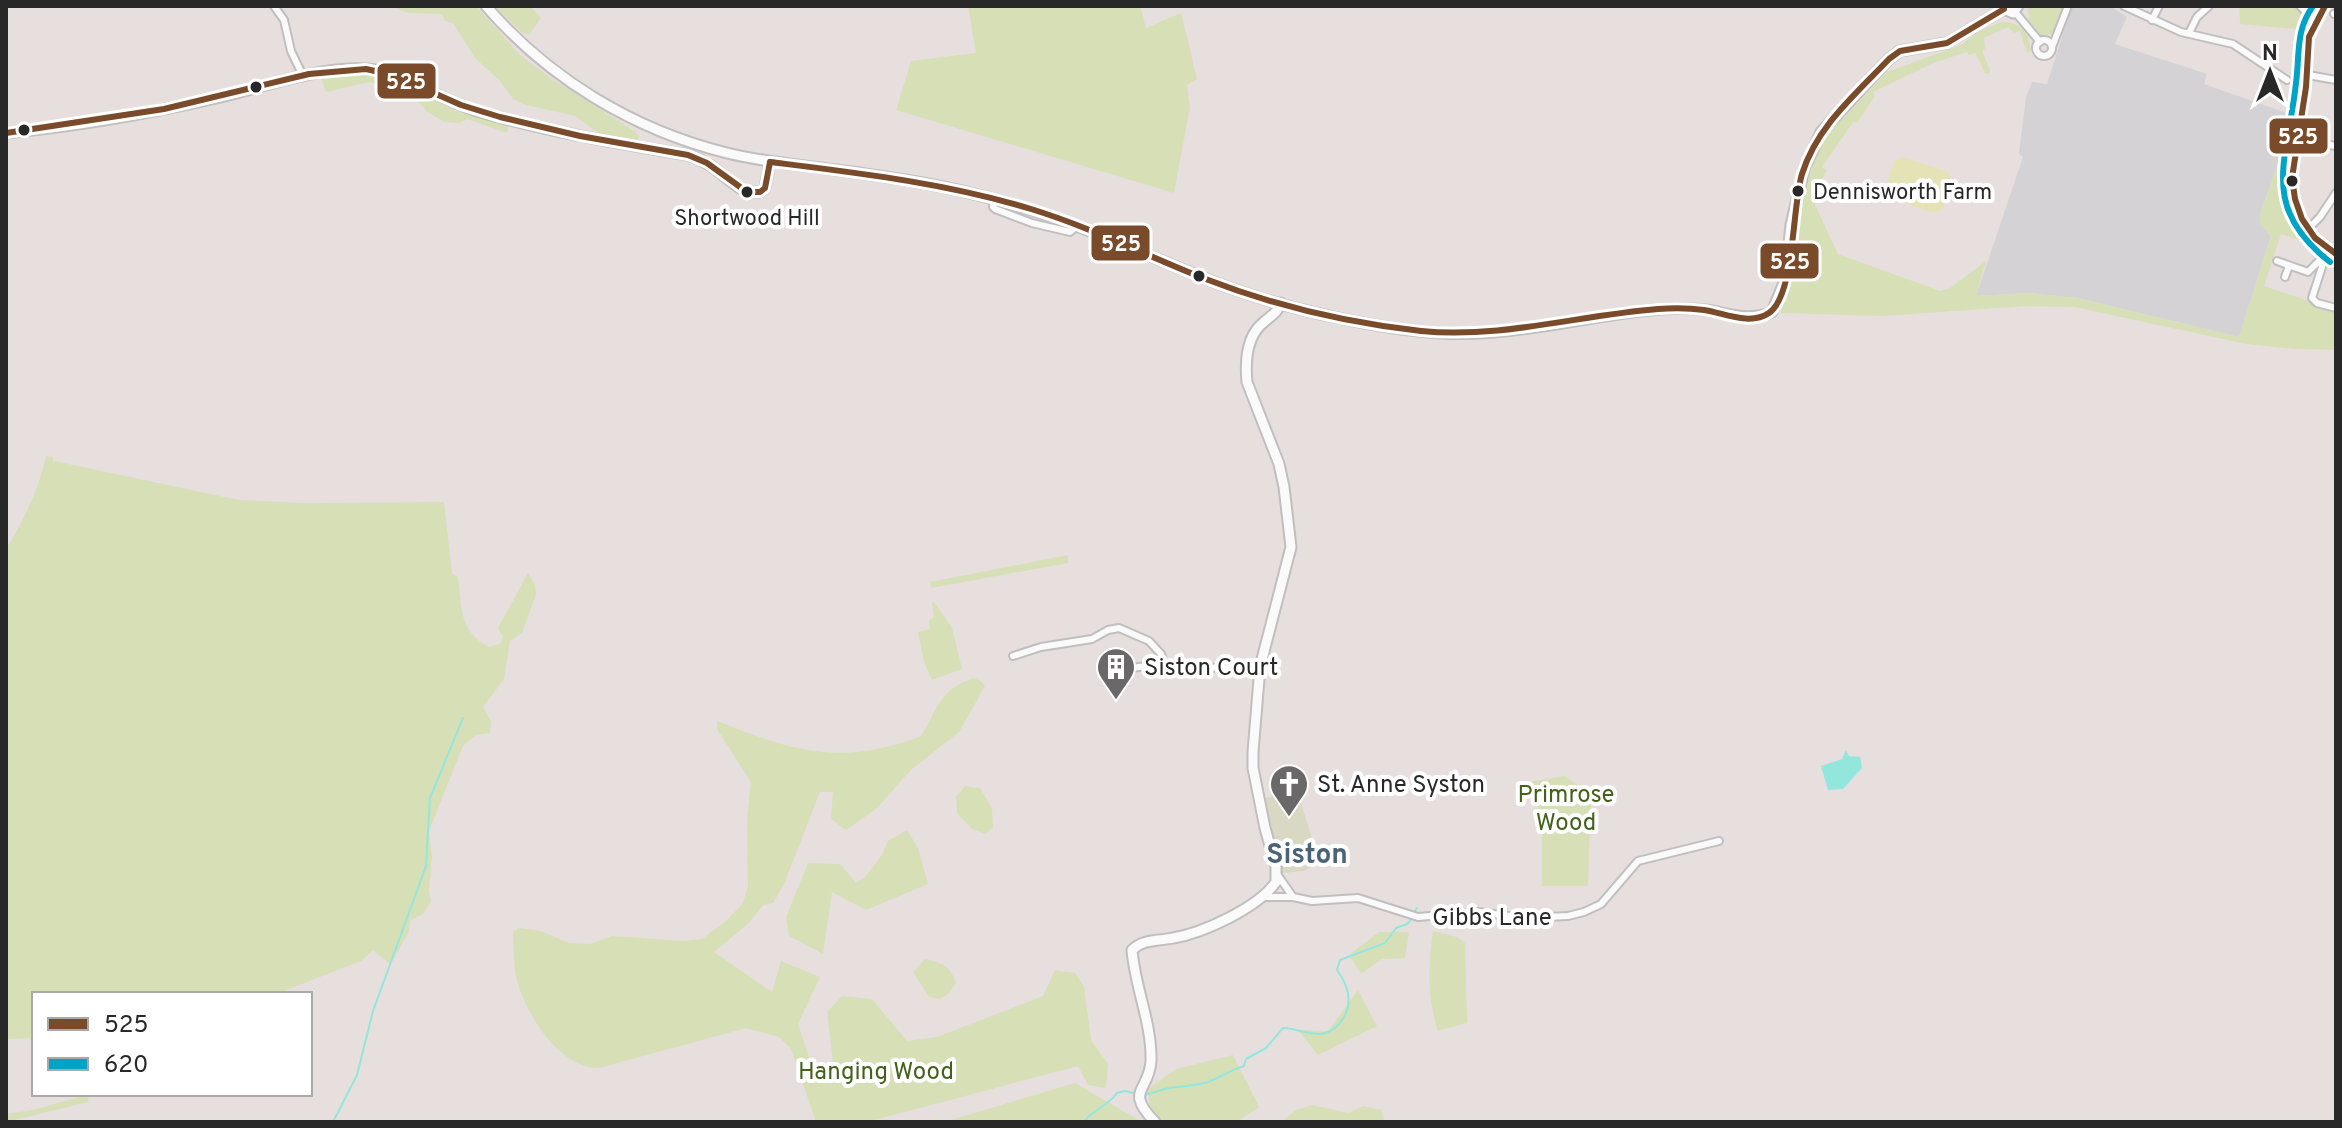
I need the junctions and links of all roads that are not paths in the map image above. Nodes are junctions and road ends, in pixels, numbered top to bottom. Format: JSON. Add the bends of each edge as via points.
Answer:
{"nodes":[{"id":1,"x":274,"y":6,"type":"edge"},
{"id":2,"x":486,"y":6,"type":"edge"},
{"id":3,"x":2068,"y":6,"type":"edge"},
{"id":4,"x":2124,"y":6,"type":"edge"},
{"id":5,"x":2159,"y":6,"type":"edge"},
{"id":6,"x":2209,"y":6,"type":"edge"},
{"id":7,"x":2300,"y":6,"type":"edge"},
{"id":8,"x":2325,"y":6,"type":"edge"},
{"id":9,"x":2004,"y":8,"type":"edge"},
{"id":10,"x":2017,"y":9,"type":"edge"},
{"id":11,"x":2314,"y":19,"type":"junction"},
{"id":12,"x":2152,"y":20,"type":"junction"},
{"id":13,"x":2060,"y":29,"type":"junction"},
{"id":14,"x":2189,"y":33,"type":"junction"},
{"id":15,"x":2043,"y":41,"type":"junction"},
{"id":16,"x":2052,"y":47,"type":"junction"},
{"id":17,"x":2308,"y":75,"type":"junction"},
{"id":18,"x":303,"y":76,"type":"junction"},
{"id":19,"x":2287,"y":80,"type":"dead end"},
{"id":20,"x":2336,"y":80,"type":"edge"},
{"id":21,"x":6,"y":133,"type":"edge"},
{"id":22,"x":2297,"y":137,"type":"junction"},
{"id":23,"x":2336,"y":146,"type":"edge"},
{"id":24,"x":770,"y":162,"type":"junction"},
{"id":25,"x":2336,"y":193,"type":"edge"},
{"id":26,"x":2308,"y":229,"type":"junction"},
{"id":27,"x":2333,"y":252,"type":"edge"},
{"id":28,"x":2321,"y":260,"type":"junction"},
{"id":29,"x":2277,"y":261,"type":"dead end"},
{"id":30,"x":2289,"y":266,"type":"junction"},
{"id":31,"x":2285,"y":277,"type":"dead end"},
{"id":32,"x":1276,"y":302,"type":"junction"},
{"id":33,"x":2336,"y":308,"type":"edge"},
{"id":34,"x":1013,"y":656,"type":"dead end"},
{"id":35,"x":1164,"y":664,"type":"junction"},
{"id":36,"x":1260,"y":667,"type":"junction"},
{"id":37,"x":1131,"y":668,"type":"dead end"},
{"id":38,"x":1719,"y":841,"type":"dead end"},
{"id":39,"x":1277,"y":874,"type":"junction"},
{"id":40,"x":1263,"y":897,"type":"junction"},
{"id":41,"x":1293,"y":897,"type":"junction"},
{"id":42,"x":1155,"y":1122,"type":"edge"}],
"edges":[{"from":1,"to":18,"type":"street"},
{"from":2,"to":24,"type":"main road","via":[[546,64],[614,110],[686,142]]},
{"from":3,"to":13,"type":"street"},
{"from":4,"to":12,"type":"street"},
{"from":5,"to":12,"type":"street"},
{"from":6,"to":14,"type":"street"},
{"from":7,"to":11,"type":"street"},
{"from":8,"to":11,"type":"street"},
{"from":9,"to":10,"type":"main road","via":[[2010,13]]},
{"from":9,"to":32,"type":"main road","via":[[1947,43],[1900,51],[1821,132],[1796,195],[1779,301],[1759,318],[1660,309],[1464,333],[1419,331]]},
{"from":10,"to":15,"type":"street"},
{"from":11,"to":17,"type":"street","via":[[2306,45]]},
{"from":12,"to":14,"type":"street"},
{"from":13,"to":15,"type":"street"},
{"from":13,"to":16,"type":"street"},
{"from":14,"to":19,"type":"street","via":[[2233,44]]},
{"from":15,"to":16,"type":"street"},
{"from":15,"to":16,"type":"street","via":[[2036,48],[2041,56],[2049,55]]},
{"from":17,"to":20,"type":"street"},
{"from":17,"to":22,"type":"street"},
{"from":18,"to":21,"type":"main road","via":[[127,117]]},
{"from":18,"to":24,"type":"main road","via":[[367,69],[388,73],[474,110],[705,160],[747,192],[765,188]]},
{"from":22,"to":23,"type":"street"},
{"from":22,"to":26,"type":"street","via":[[2292,182]]},
{"from":24,"to":32,"type":"main road","via":[[994,199],[1077,225]]},
{"from":25,"to":26,"type":"street"},
{"from":26,"to":27,"type":"street"},
{"from":27,"to":28,"type":"street"},
{"from":28,"to":30,"type":"street","via":[[2308,272]]},
{"from":28,"to":33,"type":"street","via":[[2312,298]]},
{"from":29,"to":30,"type":"street"},
{"from":30,"to":31,"type":"street"},
{"from":32,"to":36,"type":"main road","via":[[1278,311],[1254,334],[1246,368],[1279,464],[1291,547]]},
{"from":34,"to":35,"type":"street","via":[[1119,628],[1149,641]]},
{"from":35,"to":36,"type":"street","via":[[1173,671]]},
{"from":35,"to":37,"type":"street"},
{"from":36,"to":39,"type":"main road","via":[[1253,768]]},
{"from":38,"to":41,"type":"street","name":"Gibbs Lane","via":[[1638,861],[1601,904],[1568,916],[1478,912],[1418,917],[1358,898]]},
{"from":39,"to":40,"type":"main road"},
{"from":39,"to":41,"type":"street"},
{"from":40,"to":41,"type":"street","name":"Gibbs Lane"},
{"from":40,"to":42,"type":"main road","via":[[1199,931],[1138,944],[1132,950],[1151,1065],[1140,1095],[1144,1112]]}]}
